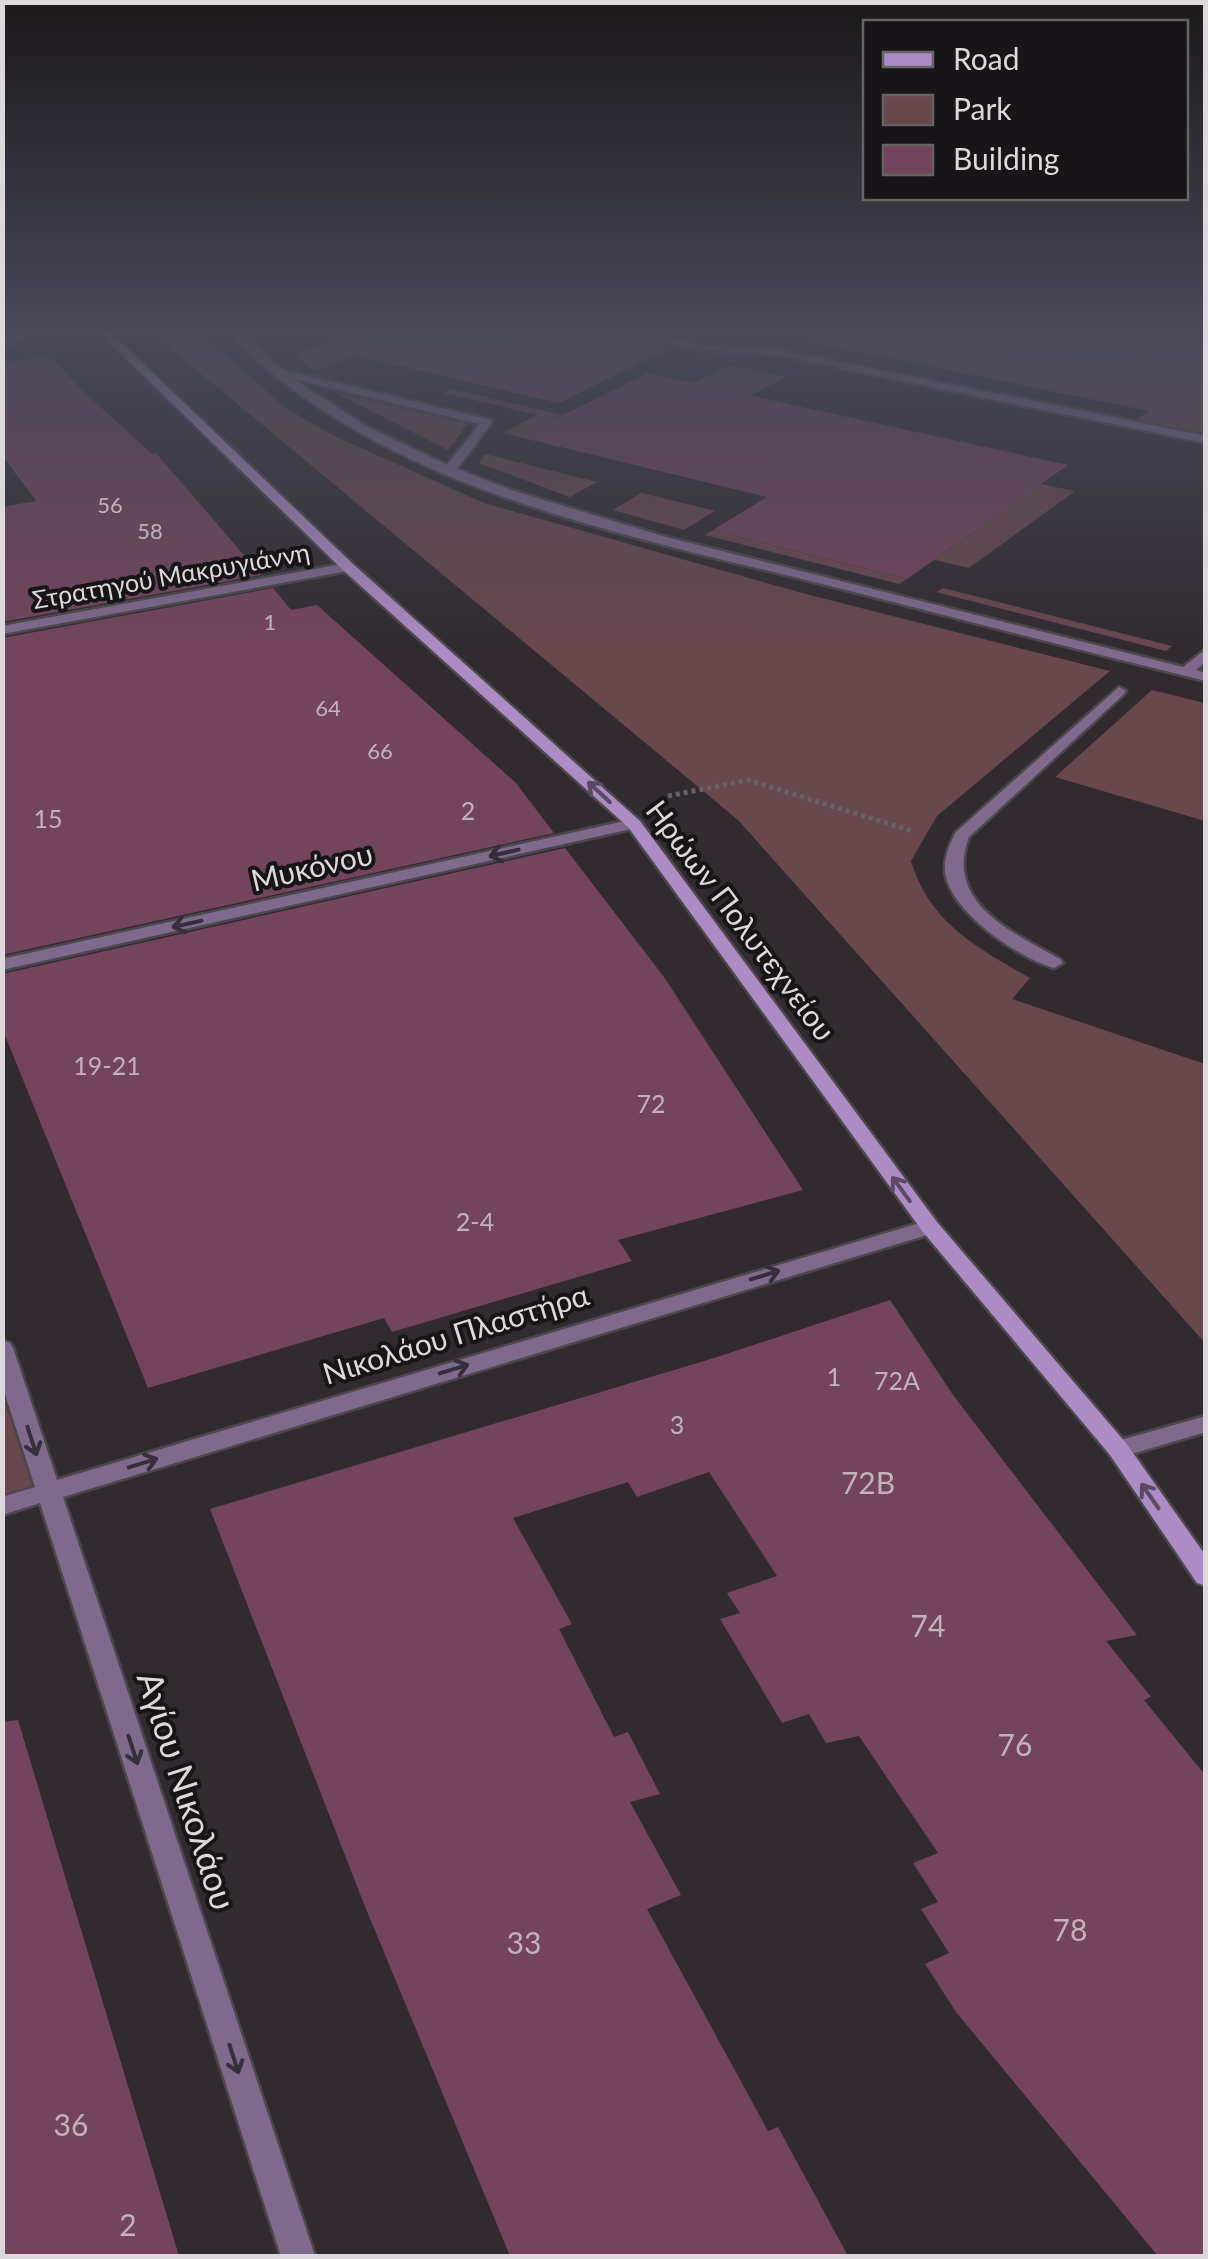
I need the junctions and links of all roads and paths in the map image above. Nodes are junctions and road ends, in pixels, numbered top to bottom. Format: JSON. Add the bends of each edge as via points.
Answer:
{"nodes":[{"id":1,"x":213,"y":437,"type":"edge"},
{"id":2,"x":381,"y":437,"type":"edge"},
{"id":3,"x":475,"y":437,"type":"edge"},
{"id":4,"x":450,"y":468,"type":"junction"},
{"id":5,"x":348,"y":567,"type":"junction"},
{"id":6,"x":2,"y":630,"type":"edge"},
{"id":7,"x":1206,"y":653,"type":"edge"},
{"id":8,"x":1186,"y":672,"type":"junction"},
{"id":9,"x":1206,"y":677,"type":"edge"},
{"id":10,"x":1119,"y":692,"type":"dead end"},
{"id":11,"x":616,"y":807,"type":"junction"},
{"id":12,"x":634,"y":824,"type":"junction"},
{"id":13,"x":956,"y":845,"type":"junction"},
{"id":14,"x":1054,"y":963,"type":"dead end"},
{"id":15,"x":2,"y":964,"type":"edge"},
{"id":16,"x":930,"y":1228,"type":"junction"},
{"id":17,"x":2,"y":1348,"type":"edge"},
{"id":18,"x":1206,"y":1424,"type":"edge"},
{"id":19,"x":1118,"y":1449,"type":"junction"},
{"id":20,"x":49,"y":1491,"type":"junction"},
{"id":21,"x":2,"y":1506,"type":"edge"},
{"id":22,"x":1206,"y":1576,"type":"edge"},
{"id":23,"x":298,"y":2256,"type":"edge"}],
"edges":[{"from":1,"to":5,"type":"street","name":"Ηρώων Πολυτεχνείου"},
{"from":2,"to":4,"type":"street"},
{"from":3,"to":4,"type":"street"},
{"from":4,"to":8,"type":"street","via":[[657,538]]},
{"from":5,"to":6,"type":"street","name":"Στρατηγού Μακρυγιάννη"},
{"from":11,"to":5,"type":"street","name":"Ηρώων Πολυτεχνείου","one_way":true},
{"from":7,"to":8,"type":"street"},
{"from":8,"to":9,"type":"street"},
{"from":10,"to":13,"type":"street"},
{"from":11,"to":12,"type":"street","name":"Ηρώων Πολυτεχνείου"},
{"from":11,"to":13,"type":"path","via":[[748,780]]},
{"from":12,"to":15,"type":"street","name":"Μυκόνου","one_way":true},
{"from":16,"to":12,"type":"street","name":"Ηρώων Πολυτεχνείου","one_way":true},
{"from":13,"to":14,"type":"street","via":[[950,866],[960,893]]},
{"from":16,"to":19,"type":"street","name":"Ηρώων Πολυτεχνείου"},
{"from":20,"to":16,"type":"street","name":"Νικολάου Πλαστήρα","one_way":true},
{"from":17,"to":20,"type":"street","name":"Αγίου Νικολάου","one_way":true},
{"from":18,"to":19,"type":"street"},
{"from":22,"to":19,"type":"street","name":"Ηρώων Πολυτεχνείου","one_way":true},
{"from":20,"to":21,"type":"street","name":"Νικολάου Πλαστήρα"},
{"from":20,"to":23,"type":"street","name":"Αγίου Νικολάου","one_way":true}]}
